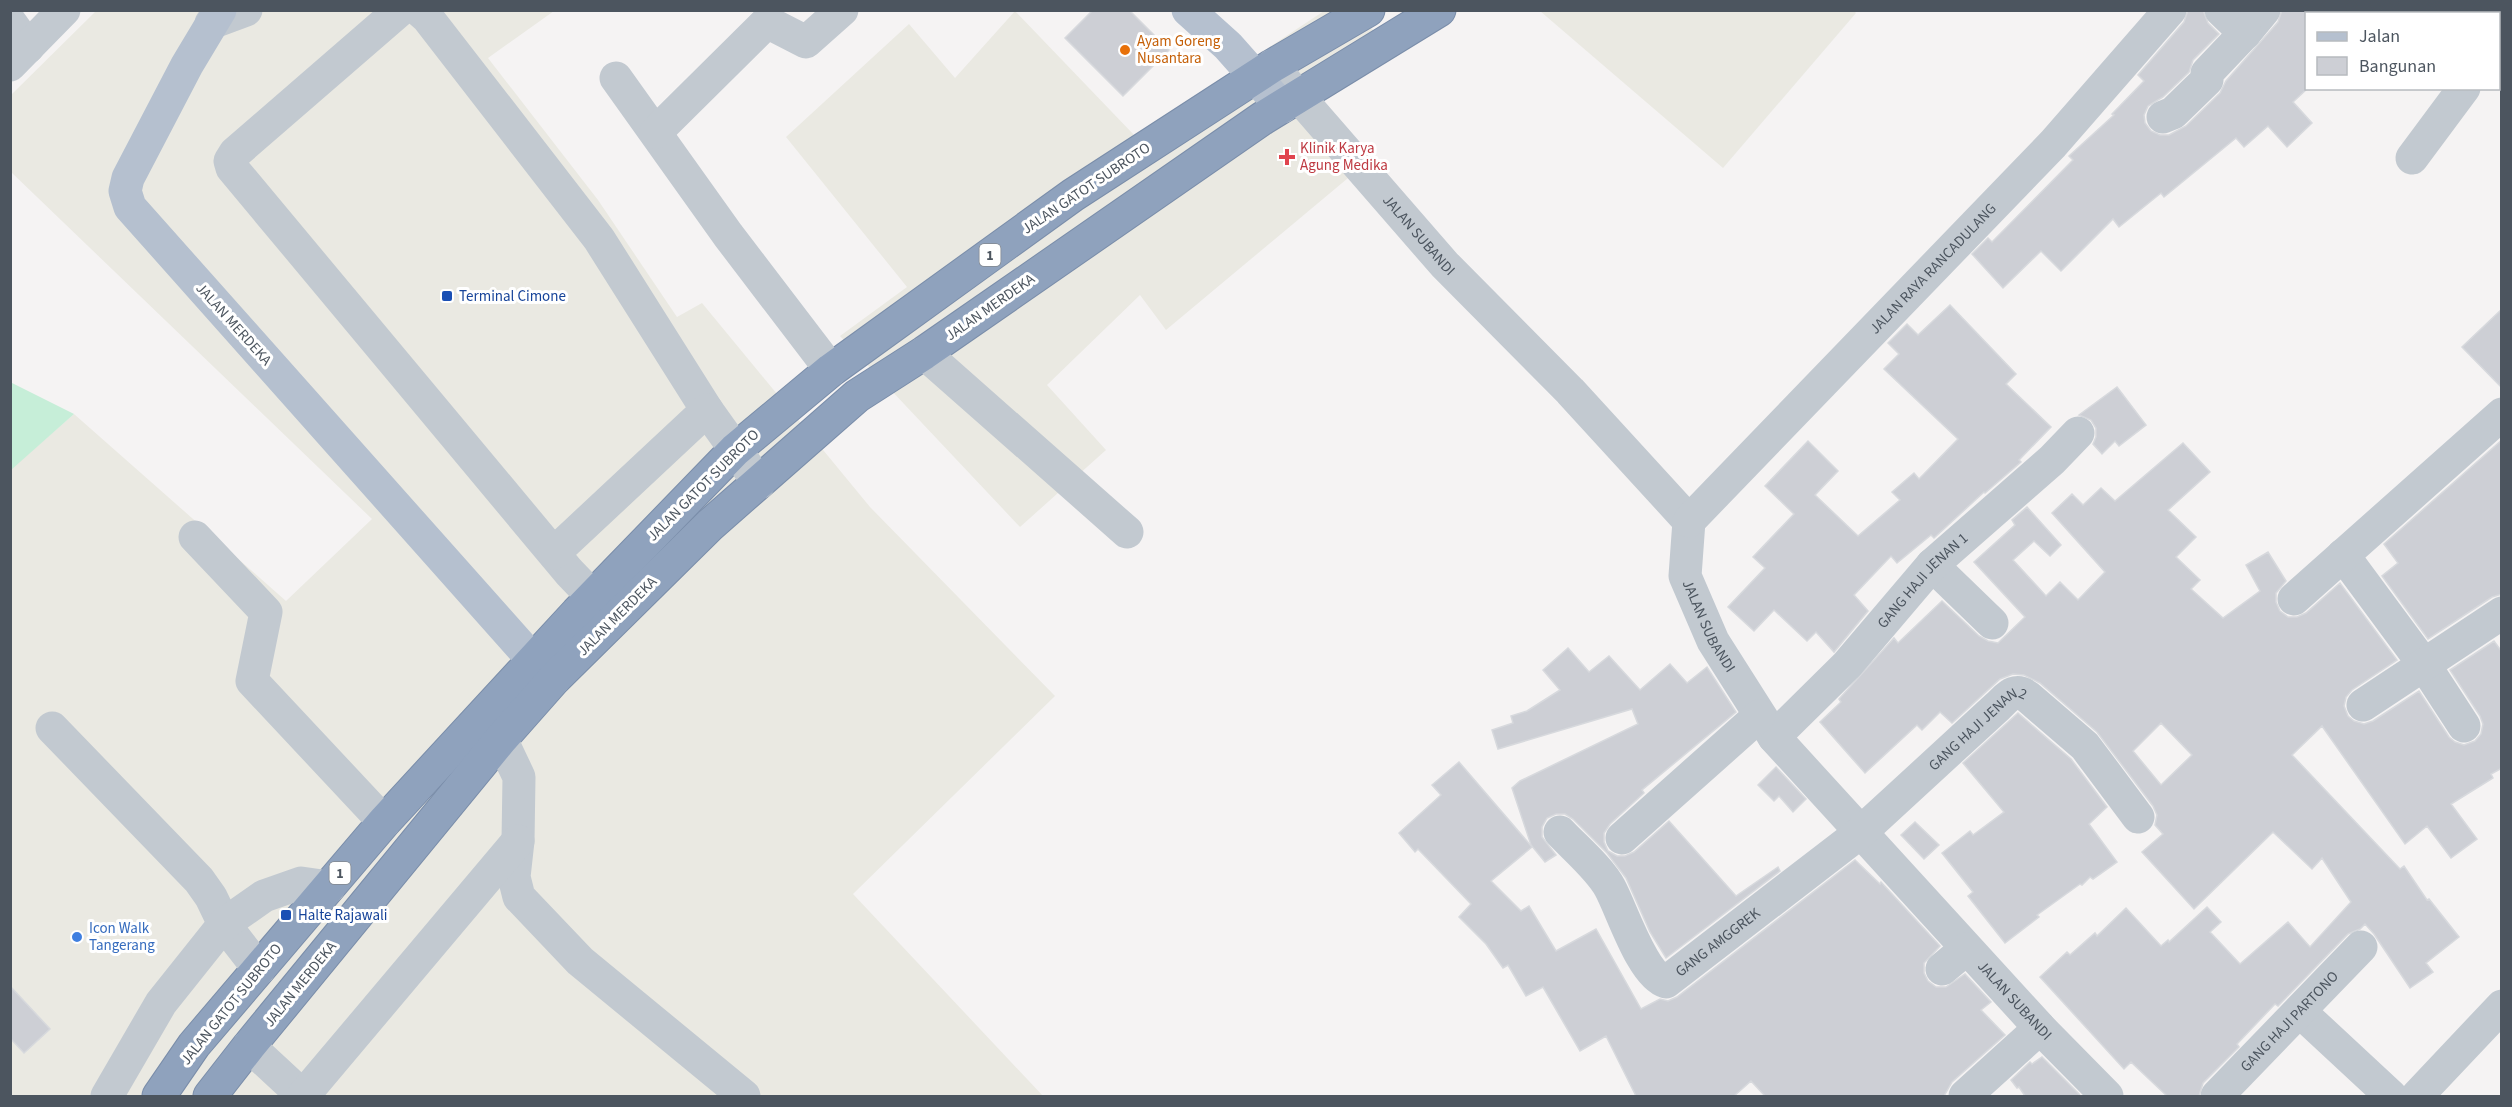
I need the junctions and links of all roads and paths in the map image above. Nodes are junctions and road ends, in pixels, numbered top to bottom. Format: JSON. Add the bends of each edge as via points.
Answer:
{"nodes":[{"id":1,"x":64,"y":10,"type":"edge"},
{"id":2,"x":246,"y":10,"type":"edge"},
{"id":3,"x":400,"y":10,"type":"edge"},
{"id":4,"x":419,"y":10,"type":"edge"},
{"id":5,"x":842,"y":10,"type":"edge"},
{"id":6,"x":1188,"y":10,"type":"edge"},
{"id":7,"x":1368,"y":10,"type":"edge"},
{"id":8,"x":1439,"y":10,"type":"edge"},
{"id":9,"x":2170,"y":10,"type":"edge"},
{"id":10,"x":2221,"y":10,"type":"edge"},
{"id":11,"x":216,"y":17,"type":"edge"},
{"id":12,"x":2255,"y":22,"type":"edge"},
{"id":13,"x":16,"y":45,"type":"edge"},
{"id":14,"x":1264,"y":71,"type":"junction"},
{"id":15,"x":616,"y":78,"type":"dead end"},
{"id":16,"x":2462,"y":90,"type":"edge"},
{"id":17,"x":1291,"y":102,"type":"junction"},
{"id":18,"x":2163,"y":117,"type":"dead end"},
{"id":19,"x":656,"y":132,"type":"junction"},
{"id":20,"x":2412,"y":158,"type":"dead end"},
{"id":21,"x":924,"y":353,"type":"junction"},
{"id":22,"x":831,"y":370,"type":"junction"},
{"id":23,"x":708,"y":410,"type":"junction"},
{"id":24,"x":2502,"y":414,"type":"edge"},
{"id":25,"x":2078,"y":433,"type":"dead end"},
{"id":26,"x":735,"y":450,"type":"junction"},
{"id":27,"x":759,"y":483,"type":"junction"},
{"id":28,"x":1689,"y":521,"type":"junction"},
{"id":29,"x":1127,"y":532,"type":"dead end"},
{"id":30,"x":195,"y":537,"type":"dead end"},
{"id":31,"x":554,"y":553,"type":"junction"},
{"id":32,"x":2343,"y":555,"type":"junction"},
{"id":33,"x":1932,"y":565,"type":"junction"},
{"id":34,"x":593,"y":597,"type":"junction"},
{"id":35,"x":2294,"y":598,"type":"dead end"},
{"id":36,"x":2502,"y":613,"type":"edge"},
{"id":37,"x":1992,"y":623,"type":"dead end"},
{"id":38,"x":2425,"y":666,"type":"junction"},
{"id":39,"x":543,"y":670,"type":"junction"},
{"id":40,"x":2363,"y":705,"type":"dead end"},
{"id":41,"x":1767,"y":726,"type":"junction"},
{"id":42,"x":2464,"y":726,"type":"dead end"},
{"id":43,"x":52,"y":728,"type":"dead end"},
{"id":44,"x":501,"y":739,"type":"junction"},
{"id":45,"x":2138,"y":817,"type":"dead end"},
{"id":46,"x":384,"y":822,"type":"junction"},
{"id":47,"x":1560,"y":832,"type":"dead end"},
{"id":48,"x":1861,"y":832,"type":"junction"},
{"id":49,"x":1622,"y":838,"type":"dead end"},
{"id":50,"x":518,"y":841,"type":"junction"},
{"id":51,"x":329,"y":887,"type":"junction"},
{"id":52,"x":224,"y":924,"type":"junction"},
{"id":53,"x":2361,"y":947,"type":"dead end"},
{"id":54,"x":259,"y":969,"type":"junction"},
{"id":55,"x":2502,"y":1006,"type":"edge"},
{"id":56,"x":2308,"y":1018,"type":"dead end"},
{"id":57,"x":2040,"y":1028,"type":"junction"},
{"id":58,"x":249,"y":1046,"type":"junction"},
{"id":59,"x":107,"y":1096,"type":"edge"},
{"id":60,"x":159,"y":1096,"type":"edge"},
{"id":61,"x":210,"y":1096,"type":"edge"},
{"id":62,"x":303,"y":1096,"type":"edge"},
{"id":63,"x":744,"y":1096,"type":"edge"},
{"id":64,"x":1965,"y":1096,"type":"edge"},
{"id":65,"x":2107,"y":1096,"type":"edge"},
{"id":66,"x":2217,"y":1096,"type":"edge"},
{"id":67,"x":2391,"y":1096,"type":"edge"},
{"id":68,"x":2416,"y":1096,"type":"edge"}],
"edges":[{"from":1,"to":13,"type":"street"},
{"from":2,"to":11,"type":"street"},
{"from":3,"to":31,"type":"street","via":[[230,161]]},
{"from":4,"to":23,"type":"street","via":[[599,239]]},
{"from":5,"to":19,"type":"street","via":[[806,42],[767,22]]},
{"from":6,"to":14,"type":"main road","via":[[1228,46]]},
{"from":7,"to":14,"type":"highway","name":"JALAN GATOT SUBROTO","number":"1"},
{"from":8,"to":17,"type":"highway","number":"1"},
{"from":9,"to":28,"type":"street","name":"JALAN RAYA RANCADULANG","via":[[2052,144]]},
{"from":10,"to":12,"type":"street"},
{"from":11,"to":39,"type":"main road","name":"JALAN MERDEKA","via":[[128,178],[126,200]]},
{"from":12,"to":18,"type":"street","via":[[2207,73],[2207,80],[2173,113]]},
{"from":14,"to":17,"type":"street","name":"JALAN SUBANDI"},
{"from":14,"to":22,"type":"highway","name":"JALAN GATOT SUBROTO","number":"1","via":[[1073,195]]},
{"from":15,"to":19,"type":"street"},
{"from":16,"to":20,"type":"street"},
{"from":17,"to":21,"type":"highway","name":"JALAN MERDEKA","number":"1"},
{"from":17,"to":28,"type":"street","name":"JALAN SUBANDI","via":[[1570,391]]},
{"from":19,"to":22,"type":"street","via":[[728,236]]},
{"from":21,"to":27,"type":"highway","name":"JALAN MERDEKA","number":"1","via":[[857,396]]},
{"from":21,"to":29,"type":"street"},
{"from":22,"to":26,"type":"highway","name":"JALAN GATOT SUBROTO","number":"1"},
{"from":23,"to":26,"type":"street"},
{"from":23,"to":31,"type":"street"},
{"from":24,"to":32,"type":"street"},
{"from":25,"to":33,"type":"street","name":"GANG HAJI JENAN 1"},
{"from":26,"to":27,"type":"street"},
{"from":26,"to":34,"type":"highway","name":"JALAN GATOT SUBROTO","number":"1"},
{"from":27,"to":39,"type":"highway","name":"JALAN MERDEKA","number":"1"},
{"from":28,"to":41,"type":"street","name":"JALAN SUBANDI","via":[[1685,576],[1713,641]]},
{"from":30,"to":46,"type":"street","via":[[267,612],[252,681]]},
{"from":31,"to":34,"type":"street"},
{"from":32,"to":35,"type":"street"},
{"from":32,"to":38,"type":"street"},
{"from":33,"to":37,"type":"street"},
{"from":33,"to":41,"type":"street","name":"GANG HAJI JENAN 1","via":[[1847,664]]},
{"from":34,"to":39,"type":"highway","name":"JALAN GATOT SUBROTO","number":"1"},
{"from":36,"to":38,"type":"street"},
{"from":38,"to":40,"type":"street"},
{"from":38,"to":42,"type":"street"},
{"from":39,"to":44,"type":"highway","name":"JALAN MERDEKA","number":"1"},
{"from":39,"to":46,"type":"highway","name":"JALAN GATOT SUBROTO","number":"1"},
{"from":41,"to":48,"type":"street","name":"JALAN SUBANDI"},
{"from":41,"to":49,"type":"street","name":"GANG HAJI JENAN 1"},
{"from":43,"to":52,"type":"street","via":[[199,880]]},
{"from":44,"to":50,"type":"street","via":[[519,777]]},
{"from":44,"to":58,"type":"highway","name":"JALAN MERDEKA","number":"1"},
{"from":45,"to":48,"type":"street","name":"GANG HAJI JENAN 2","via":[[2085,746],[2019,691],[1996,707]]},
{"from":46,"to":51,"type":"highway","name":"JALAN GATOT SUBROTO","number":"1"},
{"from":47,"to":48,"type":"street","name":"GANG AMGGREK","via":[[1609,885],[1647,964],[1666,982]]},
{"from":48,"to":57,"type":"street","name":"JALAN SUBANDI","via":[[1954,959]]},
{"from":50,"to":62,"type":"street"},
{"from":50,"to":63,"type":"street","via":[[514,878],[519,897],[533,914],[580,960]]},
{"from":51,"to":52,"type":"street","via":[[301,883],[264,896]]},
{"from":51,"to":54,"type":"highway","name":"JALAN GATOT SUBROTO","number":"1"},
{"from":52,"to":54,"type":"street"},
{"from":52,"to":59,"type":"street","via":[[161,1003]]},
{"from":53,"to":66,"type":"street","name":"GANG HAJI PARTONO"},
{"from":54,"to":60,"type":"highway","name":"JALAN GATOT SUBROTO","number":"1","via":[[194,1045]]},
{"from":55,"to":68,"type":"street"},
{"from":56,"to":67,"type":"street"},
{"from":57,"to":64,"type":"street"},
{"from":57,"to":65,"type":"street","name":"JALAN SUBANDI"},
{"from":58,"to":61,"type":"highway","name":"JALAN MERDEKA","number":"1"},
{"from":58,"to":62,"type":"street"}]}
